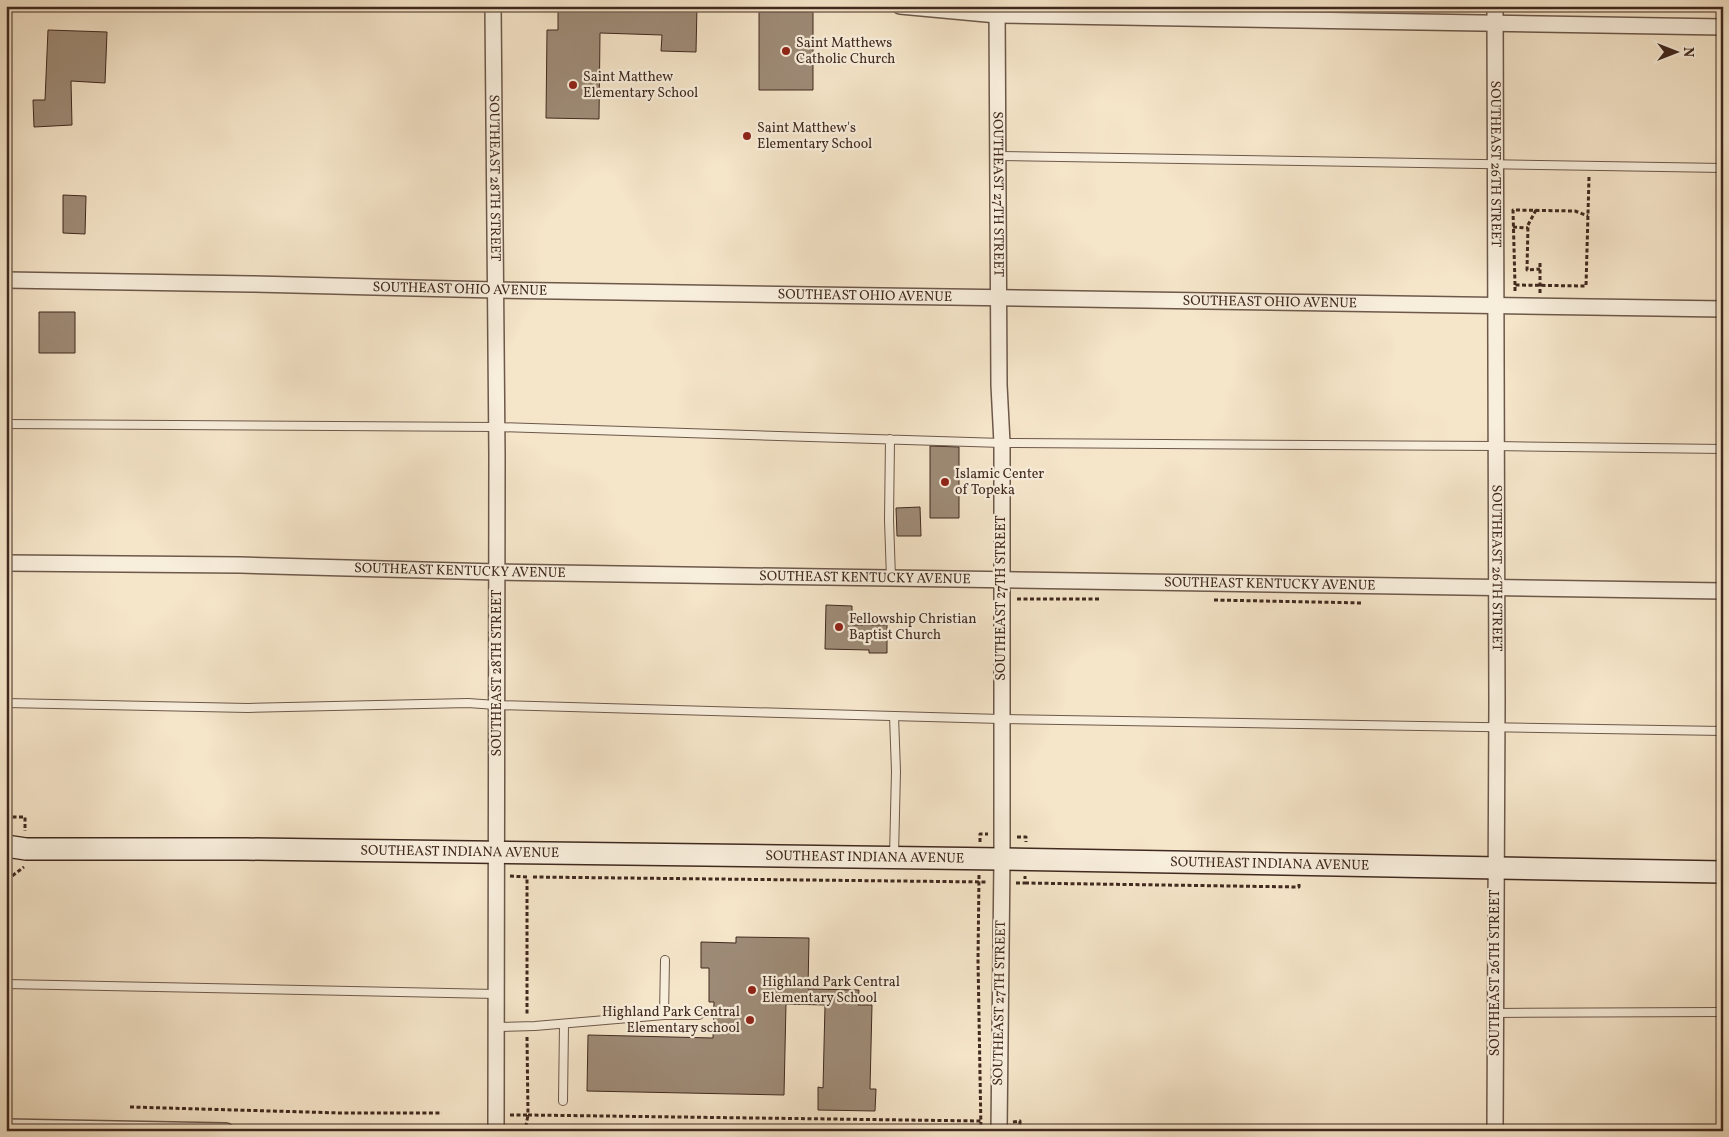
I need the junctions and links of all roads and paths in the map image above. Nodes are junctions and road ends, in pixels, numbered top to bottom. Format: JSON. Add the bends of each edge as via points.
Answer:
{"nodes":[{"id":1,"x":493,"y":6,"type":"edge"},
{"id":2,"x":900,"y":6,"type":"edge"},
{"id":3,"x":1495,"y":6,"type":"edge"},
{"id":4,"x":997,"y":10,"type":"edge"},
{"id":5,"x":1495,"y":23,"type":"junction"},
{"id":6,"x":1723,"y":27,"type":"edge"},
{"id":7,"x":998,"y":156,"type":"junction"},
{"id":8,"x":1495,"y":165,"type":"junction"},
{"id":9,"x":1589,"y":166,"type":"junction"},
{"id":10,"x":1723,"y":168,"type":"edge"},
{"id":11,"x":1536,"y":210,"type":"junction"},
{"id":12,"x":1588,"y":216,"type":"junction"},
{"id":13,"x":1514,"y":227,"type":"junction"},
{"id":14,"x":1528,"y":228,"type":"junction"},
{"id":15,"x":1540,"y":263,"type":"dead end"},
{"id":16,"x":1540,"y":269,"type":"junction"},
{"id":17,"x":6,"y":280,"type":"edge"},
{"id":18,"x":1515,"y":285,"type":"junction"},
{"id":19,"x":1540,"y":285,"type":"junction"},
{"id":20,"x":495,"y":290,"type":"junction"},
{"id":21,"x":998,"y":298,"type":"junction"},
{"id":22,"x":1495,"y":306,"type":"junction"},
{"id":23,"x":1515,"y":306,"type":"junction"},
{"id":24,"x":1539,"y":306,"type":"junction"},
{"id":25,"x":1723,"y":309,"type":"edge"},
{"id":26,"x":6,"y":424,"type":"edge"},
{"id":27,"x":497,"y":427,"type":"junction"},
{"id":28,"x":890,"y":439,"type":"junction"},
{"id":29,"x":1002,"y":443,"type":"junction"},
{"id":30,"x":1496,"y":446,"type":"junction"},
{"id":31,"x":1723,"y":450,"type":"edge"},
{"id":32,"x":6,"y":563,"type":"edge"},
{"id":33,"x":497,"y":572,"type":"junction"},
{"id":34,"x":891,"y":578,"type":"junction"},
{"id":35,"x":1001,"y":580,"type":"junction"},
{"id":36,"x":1496,"y":588,"type":"junction"},
{"id":37,"x":1723,"y":591,"type":"edge"},
{"id":38,"x":1001,"y":599,"type":"junction"},
{"id":39,"x":1104,"y":599,"type":"dead end"},
{"id":40,"x":1210,"y":600,"type":"dead end"},
{"id":41,"x":1363,"y":603,"type":"dead end"},
{"id":42,"x":6,"y":703,"type":"edge"},
{"id":43,"x":496,"y":705,"type":"junction"},
{"id":44,"x":894,"y":716,"type":"junction"},
{"id":45,"x":1001,"y":719,"type":"junction"},
{"id":46,"x":1497,"y":727,"type":"junction"},
{"id":47,"x":1723,"y":731,"type":"edge"},
{"id":48,"x":6,"y":846,"type":"edge"},
{"id":49,"x":496,"y":853,"type":"junction"},
{"id":50,"x":894,"y":858,"type":"junction"},
{"id":51,"x":1002,"y":859,"type":"junction"},
{"id":52,"x":1298,"y":865,"type":"junction"},
{"id":53,"x":1496,"y":868,"type":"junction"},
{"id":54,"x":1723,"y":872,"type":"edge"},
{"id":55,"x":496,"y":875,"type":"junction"},
{"id":56,"x":532,"y":877,"type":"dead end"},
{"id":57,"x":1024,"y":883,"type":"dead end"},
{"id":58,"x":665,"y":960,"type":"dead end"},
{"id":59,"x":6,"y":984,"type":"edge"},
{"id":60,"x":496,"y":994,"type":"junction"},
{"id":61,"x":1723,"y":1012,"type":"edge"},
{"id":62,"x":1495,"y":1013,"type":"junction"},
{"id":63,"x":664,"y":1015,"type":"junction"},
{"id":64,"x":699,"y":1015,"type":"dead end"},
{"id":65,"x":564,"y":1024,"type":"junction"},
{"id":66,"x":527,"y":1026,"type":"junction"},
{"id":67,"x":496,"y":1027,"type":"junction"},
{"id":68,"x":563,"y":1101,"type":"dead end"},
{"id":69,"x":130,"y":1107,"type":"dead end"},
{"id":70,"x":442,"y":1114,"type":"dead end"},
{"id":71,"x":980,"y":1121,"type":"junction"},
{"id":72,"x":999,"y":1126,"type":"edge"},
{"id":73,"x":6,"y":1127,"type":"edge"},
{"id":74,"x":226,"y":1131,"type":"edge"},
{"id":75,"x":496,"y":1131,"type":"edge"},
{"id":76,"x":981,"y":1131,"type":"edge"},
{"id":77,"x":1020,"y":1131,"type":"edge"},
{"id":78,"x":1495,"y":1131,"type":"edge"}],
"edges":[{"from":1,"to":20,"type":"street","name":"SOUTHEAST 28TH STREET"},
{"from":2,"to":4,"type":"street"},
{"from":3,"to":5,"type":"street","name":"SOUTHEAST 26TH STREET"},
{"from":4,"to":5,"type":"street"},
{"from":4,"to":7,"type":"street","name":"SOUTHEAST 27TH STREET"},
{"from":5,"to":6,"type":"street"},
{"from":5,"to":8,"type":"street","name":"SOUTHEAST 26TH STREET"},
{"from":7,"to":8,"type":"lane"},
{"from":7,"to":21,"type":"street","name":"SOUTHEAST 27TH STREET"},
{"from":8,"to":9,"type":"lane"},
{"from":8,"to":22,"type":"street","name":"SOUTHEAST 26TH STREET"},
{"from":9,"to":10,"type":"lane"},
{"from":9,"to":12,"type":"path"},
{"from":11,"to":12,"type":"path","via":[[1575,211]]},
{"from":11,"to":13,"type":"path","via":[[1513,210]]},
{"from":11,"to":14,"type":"path"},
{"from":12,"to":19,"type":"path","via":[[1586,286]]},
{"from":13,"to":14,"type":"path"},
{"from":13,"to":18,"type":"path"},
{"from":14,"to":16,"type":"path","via":[[1527,270]]},
{"from":15,"to":16,"type":"path"},
{"from":16,"to":19,"type":"path"},
{"from":17,"to":20,"type":"street","name":"SOUTHEAST OHIO AVENUE"},
{"from":18,"to":19,"type":"path"},
{"from":18,"to":23,"type":"path"},
{"from":19,"to":24,"type":"path"},
{"from":20,"to":21,"type":"street","name":"SOUTHEAST OHIO AVENUE"},
{"from":20,"to":27,"type":"street","name":"SOUTHEAST 28TH STREET"},
{"from":21,"to":22,"type":"street","name":"SOUTHEAST OHIO AVENUE"},
{"from":21,"to":29,"type":"street","name":"SOUTHEAST 27TH STREET"},
{"from":22,"to":23,"type":"street","name":"SOUTHEAST OHIO AVENUE"},
{"from":22,"to":30,"type":"street","name":"SOUTHEAST 26TH STREET"},
{"from":23,"to":24,"type":"street","name":"SOUTHEAST OHIO AVENUE"},
{"from":24,"to":25,"type":"street","name":"SOUTHEAST OHIO AVENUE"},
{"from":26,"to":27,"type":"lane"},
{"from":27,"to":28,"type":"lane"},
{"from":27,"to":33,"type":"street","name":"SOUTHEAST 28TH STREET"},
{"from":28,"to":29,"type":"lane"},
{"from":28,"to":34,"type":"lane"},
{"from":29,"to":30,"type":"lane"},
{"from":29,"to":35,"type":"street","name":"SOUTHEAST 27TH STREET"},
{"from":30,"to":31,"type":"lane"},
{"from":30,"to":36,"type":"street","name":"SOUTHEAST 26TH STREET"},
{"from":32,"to":33,"type":"street","name":"SOUTHEAST KENTUCKY AVENUE"},
{"from":33,"to":34,"type":"street","name":"SOUTHEAST KENTUCKY AVENUE"},
{"from":33,"to":43,"type":"street","name":"SOUTHEAST 28TH STREET"},
{"from":34,"to":35,"type":"street","name":"SOUTHEAST KENTUCKY AVENUE"},
{"from":35,"to":36,"type":"street","name":"SOUTHEAST KENTUCKY AVENUE"},
{"from":35,"to":38,"type":"street","name":"SOUTHEAST 27TH STREET"},
{"from":36,"to":37,"type":"street","name":"SOUTHEAST KENTUCKY AVENUE"},
{"from":36,"to":46,"type":"street","name":"SOUTHEAST 26TH STREET"},
{"from":38,"to":39,"type":"path"},
{"from":38,"to":45,"type":"street","name":"SOUTHEAST 27TH STREET"},
{"from":40,"to":41,"type":"path"},
{"from":42,"to":43,"type":"lane","via":[[248,708]]},
{"from":43,"to":44,"type":"lane"},
{"from":43,"to":49,"type":"street","name":"SOUTHEAST 28TH STREET"},
{"from":44,"to":45,"type":"lane"},
{"from":44,"to":50,"type":"lane"},
{"from":45,"to":46,"type":"lane"},
{"from":45,"to":51,"type":"street","name":"SOUTHEAST 27TH STREET"},
{"from":46,"to":47,"type":"lane"},
{"from":46,"to":53,"type":"street","name":"SOUTHEAST 26TH STREET"},
{"from":48,"to":49,"type":"street","name":"SOUTHEAST INDIANA AVENUE","via":[[26,849]]},
{"from":49,"to":50,"type":"street","name":"SOUTHEAST INDIANA AVENUE"},
{"from":49,"to":55,"type":"street","name":"SOUTHEAST 28TH STREET"},
{"from":50,"to":51,"type":"street","name":"SOUTHEAST INDIANA AVENUE"},
{"from":51,"to":52,"type":"street","name":"SOUTHEAST INDIANA AVENUE"},
{"from":51,"to":72,"type":"street","name":"SOUTHEAST 27TH STREET"},
{"from":52,"to":53,"type":"street","name":"SOUTHEAST INDIANA AVENUE"},
{"from":52,"to":57,"type":"path","via":[[1299,887]]},
{"from":53,"to":54,"type":"street","name":"SOUTHEAST INDIANA AVENUE"},
{"from":53,"to":62,"type":"street","name":"SOUTHEAST 26TH STREET"},
{"from":55,"to":60,"type":"street","name":"SOUTHEAST 28TH STREET"},
{"from":55,"to":66,"type":"path","via":[[527,877]]},
{"from":56,"to":71,"type":"path","via":[[979,882]]},
{"from":58,"to":63,"type":"lane"},
{"from":59,"to":60,"type":"lane"},
{"from":60,"to":67,"type":"street","name":"SOUTHEAST 28TH STREET"},
{"from":61,"to":62,"type":"lane"},
{"from":62,"to":78,"type":"street","name":"SOUTHEAST 26TH STREET"},
{"from":63,"to":64,"type":"lane"},
{"from":63,"to":65,"type":"lane"},
{"from":65,"to":66,"type":"lane"},
{"from":65,"to":68,"type":"lane"},
{"from":66,"to":67,"type":"lane"},
{"from":66,"to":71,"type":"path","via":[[528,1114]]},
{"from":67,"to":75,"type":"street","name":"SOUTHEAST 28TH STREET"},
{"from":69,"to":70,"type":"path"},
{"from":71,"to":72,"type":"path"},
{"from":71,"to":76,"type":"path"},
{"from":72,"to":77,"type":"path","via":[[1020,1121]]},
{"from":73,"to":74,"type":"street"}]}
